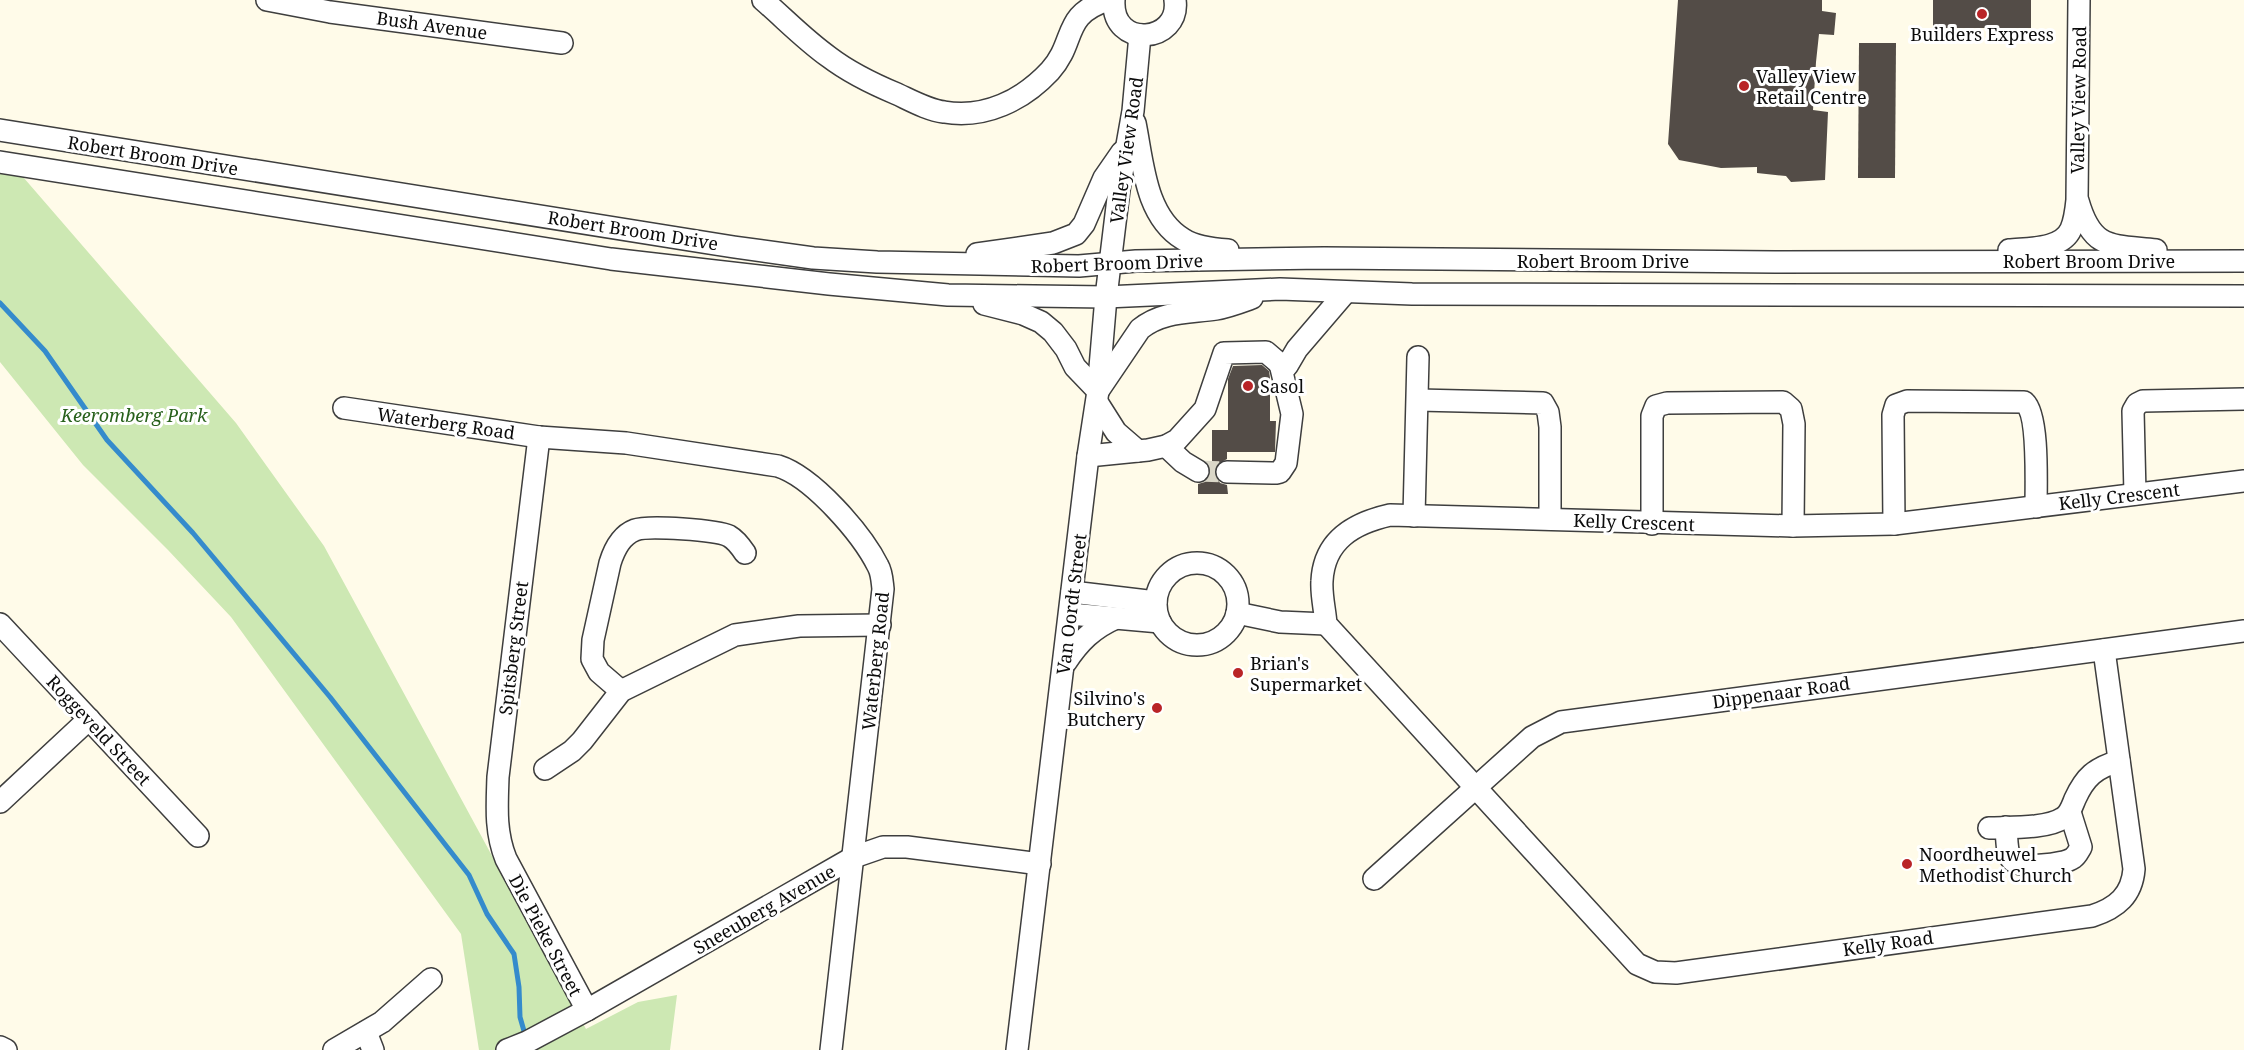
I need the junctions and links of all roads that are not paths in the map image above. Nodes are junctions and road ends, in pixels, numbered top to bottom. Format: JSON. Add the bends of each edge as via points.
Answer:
{"nodes":[{"id":1,"x":267,"y":0,"type":"edge"},
{"id":2,"x":763,"y":0,"type":"edge"},
{"id":3,"x":1108,"y":0,"type":"edge"},
{"id":4,"x":1114,"y":0,"type":"edge"},
{"id":5,"x":1175,"y":0,"type":"edge"},
{"id":6,"x":2079,"y":0,"type":"edge"},
{"id":7,"x":1140,"y":35,"type":"junction"},
{"id":8,"x":562,"y":43,"type":"dead end"},
{"id":9,"x":1132,"y":111,"type":"junction"},
{"id":10,"x":0,"y":130,"type":"edge"},
{"id":11,"x":1127,"y":143,"type":"junction"},
{"id":12,"x":0,"y":162,"type":"edge"},
{"id":13,"x":2077,"y":200,"type":"junction"},
{"id":14,"x":1324,"y":258,"type":"junction"},
{"id":15,"x":2244,"y":260,"type":"edge"},
{"id":16,"x":1919,"y":262,"type":"junction"},
{"id":17,"x":920,"y":263,"type":"junction"},
{"id":18,"x":1111,"y":264,"type":"junction"},
{"id":19,"x":1280,"y":290,"type":"junction"},
{"id":20,"x":1345,"y":293,"type":"junction"},
{"id":21,"x":948,"y":295,"type":"junction"},
{"id":22,"x":2244,"y":296,"type":"edge"},
{"id":23,"x":1106,"y":297,"type":"junction"},
{"id":24,"x":1418,"y":357,"type":"dead end"},
{"id":25,"x":1280,"y":364,"type":"junction"},
{"id":26,"x":1097,"y":396,"type":"junction"},
{"id":27,"x":2244,"y":399,"type":"edge"},
{"id":28,"x":1418,"y":400,"type":"junction"},
{"id":29,"x":344,"y":408,"type":"dead end"},
{"id":30,"x":539,"y":437,"type":"junction"},
{"id":31,"x":1166,"y":446,"type":"junction"},
{"id":32,"x":1138,"y":451,"type":"junction"},
{"id":33,"x":1088,"y":456,"type":"junction"},
{"id":34,"x":1198,"y":471,"type":"tunnel mouth"},
{"id":35,"x":1227,"y":472,"type":"tunnel mouth"},
{"id":36,"x":2244,"y":481,"type":"edge"},
{"id":37,"x":2135,"y":494,"type":"junction"},
{"id":38,"x":2036,"y":507,"type":"junction"},
{"id":39,"x":1414,"y":516,"type":"junction"},
{"id":40,"x":1550,"y":519,"type":"junction"},
{"id":41,"x":1652,"y":524,"type":"junction"},
{"id":42,"x":1894,"y":524,"type":"junction"},
{"id":43,"x":1793,"y":526,"type":"junction"},
{"id":44,"x":745,"y":553,"type":"dead end"},
{"id":45,"x":1072,"y":592,"type":"junction"},
{"id":46,"x":1158,"y":612,"type":"junction"},
{"id":47,"x":1237,"y":613,"type":"junction"},
{"id":48,"x":1070,"y":614,"type":"junction"},
{"id":49,"x":1116,"y":618,"type":"junction"},
{"id":50,"x":0,"y":624,"type":"edge"},
{"id":51,"x":1326,"y":624,"type":"junction"},
{"id":52,"x":880,"y":625,"type":"junction"},
{"id":53,"x":2244,"y":631,"type":"edge"},
{"id":54,"x":2104,"y":650,"type":"junction"},
{"id":55,"x":1064,"y":666,"type":"junction"},
{"id":56,"x":621,"y":691,"type":"junction"},
{"id":57,"x":89,"y":719,"type":"junction"},
{"id":58,"x":2119,"y":761,"type":"junction"},
{"id":59,"x":545,"y":769,"type":"dead end"},
{"id":60,"x":1475,"y":788,"type":"junction"},
{"id":61,"x":0,"y":802,"type":"edge"},
{"id":62,"x":2070,"y":812,"type":"junction"},
{"id":63,"x":198,"y":836,"type":"dead end"},
{"id":64,"x":854,"y":857,"type":"junction"},
{"id":65,"x":506,"y":859,"type":"joint"},
{"id":66,"x":1040,"y":864,"type":"junction"},
{"id":67,"x":1374,"y":879,"type":"dead end"},
{"id":68,"x":431,"y":979,"type":"dead end"},
{"id":69,"x":587,"y":1010,"type":"junction"},
{"id":70,"x":370,"y":1041,"type":"edge"},
{"id":71,"x":0,"y":1047,"type":"edge"},
{"id":72,"x":6,"y":1050,"type":"edge"},
{"id":73,"x":334,"y":1050,"type":"edge"},
{"id":74,"x":507,"y":1050,"type":"edge"},
{"id":75,"x":831,"y":1050,"type":"edge"},
{"id":76,"x":1017,"y":1050,"type":"edge"}],
"edges":[{"from":1,"to":8,"type":"street","name":"Bush Avenue"},
{"from":2,"to":3,"type":"street","via":[[828,56],[867,81],[932,109],[965,114],[987,112],[1036,85],[1059,60],[1080,14]]},
{"from":4,"to":7,"type":"street","via":[[1113,9],[1122,27]]},
{"from":5,"to":7,"type":"street","via":[[1168,25],[1150,35]]},
{"from":6,"to":13,"type":"street","name":"Valley View Road"},
{"from":7,"to":9,"type":"street","name":"Valley View Road"},
{"from":9,"to":11,"type":"street","name":"Valley View Road"},
{"from":9,"to":14,"type":"street","via":[[1152,198],[1163,219],[1184,240],[1217,249]]},
{"from":10,"to":17,"type":"street","name":"Robert Broom Drive","via":[[734,247],[813,258]]},
{"from":11,"to":17,"type":"street","via":[[1104,178],[1084,224],[1072,236],[1053,243]]},
{"from":11,"to":18,"type":"street","name":"Valley View Road"},
{"from":12,"to":21,"type":"street","name":"Robert Broom Drive","via":[[611,259]]},
{"from":13,"to":15,"type":"street","name":"Valley View Road","via":[[2090,232],[2105,242]]},
{"from":13,"to":16,"type":"street","name":"Valley View Road","via":[[2071,230],[2052,245]]},
{"from":14,"to":16,"type":"street","name":"Robert Broom Drive"},
{"from":14,"to":18,"type":"street","name":"Robert Broom Drive"},
{"from":15,"to":16,"type":"street","name":"Robert Broom Drive"},
{"from":17,"to":18,"type":"street","name":"Robert Broom Drive"},
{"from":18,"to":23,"type":"street","name":"Van Oordt Street"},
{"from":19,"to":20,"type":"street","name":"Robert Broom Drive"},
{"from":19,"to":23,"type":"street","name":"Robert Broom Drive"},
{"from":19,"to":26,"type":"street","via":[[1219,309],[1159,317],[1149,322],[1140,329]]},
{"from":20,"to":22,"type":"street","name":"Robert Broom Drive"},
{"from":20,"to":25,"type":"street","via":[[1297,349],[1288,366]]},
{"from":21,"to":23,"type":"street","name":"Robert Broom Drive"},
{"from":21,"to":26,"type":"street","via":[[1041,322],[1066,349],[1074,367]]},
{"from":23,"to":26,"type":"street","name":"Van Oordt Street"},
{"from":24,"to":28,"type":"street"},
{"from":25,"to":31,"type":"street","via":[[1266,352],[1224,353],[1205,409]]},
{"from":25,"to":35,"type":"street","via":[[1292,414],[1285,466],[1276,473]]},
{"from":26,"to":32,"type":"street","via":[[1116,432]]},
{"from":26,"to":33,"type":"street","name":"Van Oordt Street"},
{"from":27,"to":37,"type":"street","via":[[2137,404],[2133,411]]},
{"from":28,"to":39,"type":"street"},
{"from":28,"to":40,"type":"street","via":[[1543,403],[1550,427]]},
{"from":29,"to":30,"type":"street","name":"Waterberg Road"},
{"from":30,"to":52,"type":"street","name":"Waterberg Road","via":[[626,443],[789,469],[830,503],[878,566],[883,589]]},
{"from":30,"to":65,"type":"street","name":"Spitsberg Street","via":[[498,777],[496,828]]},
{"from":31,"to":32,"type":"street"},
{"from":31,"to":34,"type":"street"},
{"from":32,"to":33,"type":"street"},
{"from":33,"to":45,"type":"street","name":"Van Oordt Street"},
{"from":36,"to":37,"type":"street","name":"Kelly Crescent"},
{"from":37,"to":38,"type":"street","name":"Kelly Crescent"},
{"from":38,"to":42,"type":"street","name":"Kelly Crescent"},
{"from":38,"to":42,"type":"street","via":[[2030,407],[2025,403],[1907,401],[1896,405],[1893,415]]},
{"from":39,"to":40,"type":"street","name":"Kelly Crescent"},
{"from":39,"to":51,"type":"street","name":"Kelly Crescent","via":[[1371,519],[1354,526],[1336,543],[1322,582]]},
{"from":40,"to":41,"type":"street","name":"Kelly Crescent"},
{"from":41,"to":43,"type":"street","name":"Kelly Crescent"},
{"from":41,"to":43,"type":"street","via":[[1652,416],[1656,406],[1783,402],[1793,417]]},
{"from":42,"to":43,"type":"street","name":"Kelly Crescent"},
{"from":44,"to":56,"type":"street","via":[[727,535],[704,532],[647,528],[635,530],[623,539],[610,563],[592,651],[596,668]]},
{"from":45,"to":46,"type":"street"},
{"from":45,"to":48,"type":"street","name":"Van Oordt Street"},
{"from":46,"to":47,"type":"street","via":[[1167,633],[1189,644],[1202,645],[1225,634]]},
{"from":46,"to":47,"type":"street","via":[[1162,583],[1170,573],[1181,567],[1206,564],[1218,569],[1234,588]]},
{"from":46,"to":49,"type":"street"},
{"from":47,"to":51,"type":"street","via":[[1280,622]]},
{"from":48,"to":49,"type":"street"},
{"from":48,"to":55,"type":"street","name":"Van Oordt Street"},
{"from":49,"to":55,"type":"street","via":[[1087,635]]},
{"from":50,"to":57,"type":"street","name":"Roggeveld Street"},
{"from":51,"to":60,"type":"street"},
{"from":52,"to":56,"type":"street","via":[[799,626],[740,634]]},
{"from":52,"to":64,"type":"street","name":"Waterberg Road"},
{"from":53,"to":54,"type":"street","name":"Dippenaar Road"},
{"from":54,"to":58,"type":"street","name":"Kelly Road"},
{"from":54,"to":60,"type":"street","name":"Dippenaar Road","via":[[1561,722],[1532,737]]},
{"from":55,"to":66,"type":"street","name":"Van Oordt Street"},
{"from":56,"to":59,"type":"street","via":[[577,746]]},
{"from":57,"to":61,"type":"street"},
{"from":57,"to":63,"type":"street","name":"Roggeveld Street"},
{"from":58,"to":60,"type":"street","name":"Kelly Road","via":[[2133,878],[2123,900],[2100,913],[1676,973],[1655,972],[1637,964]]},
{"from":58,"to":62,"type":"street","via":[[2086,778]]},
{"from":60,"to":67,"type":"street","name":"Dippenaar Road"},
{"from":62,"to":62,"type":"street","via":[[2081,847],[2076,856],[2069,861],[2026,866],[2014,862],[1997,827],[2055,822]]},
{"from":64,"to":66,"type":"street","name":"Sneeuberg Avenue","via":[[883,847],[907,847]]},
{"from":64,"to":69,"type":"street","name":"Sneeuberg Avenue"},
{"from":64,"to":75,"type":"street","name":"Waterberg Road"},
{"from":65,"to":69,"type":"street","name":"Die Pieke Street"},
{"from":66,"to":76,"type":"street","name":"Van Oordt Street"},
{"from":68,"to":70,"type":"street","via":[[382,1022]]},
{"from":69,"to":74,"type":"street","name":"Sneeuberg Avenue"},
{"from":70,"to":73,"type":"street"},
{"from":71,"to":72,"type":"street"}]}
